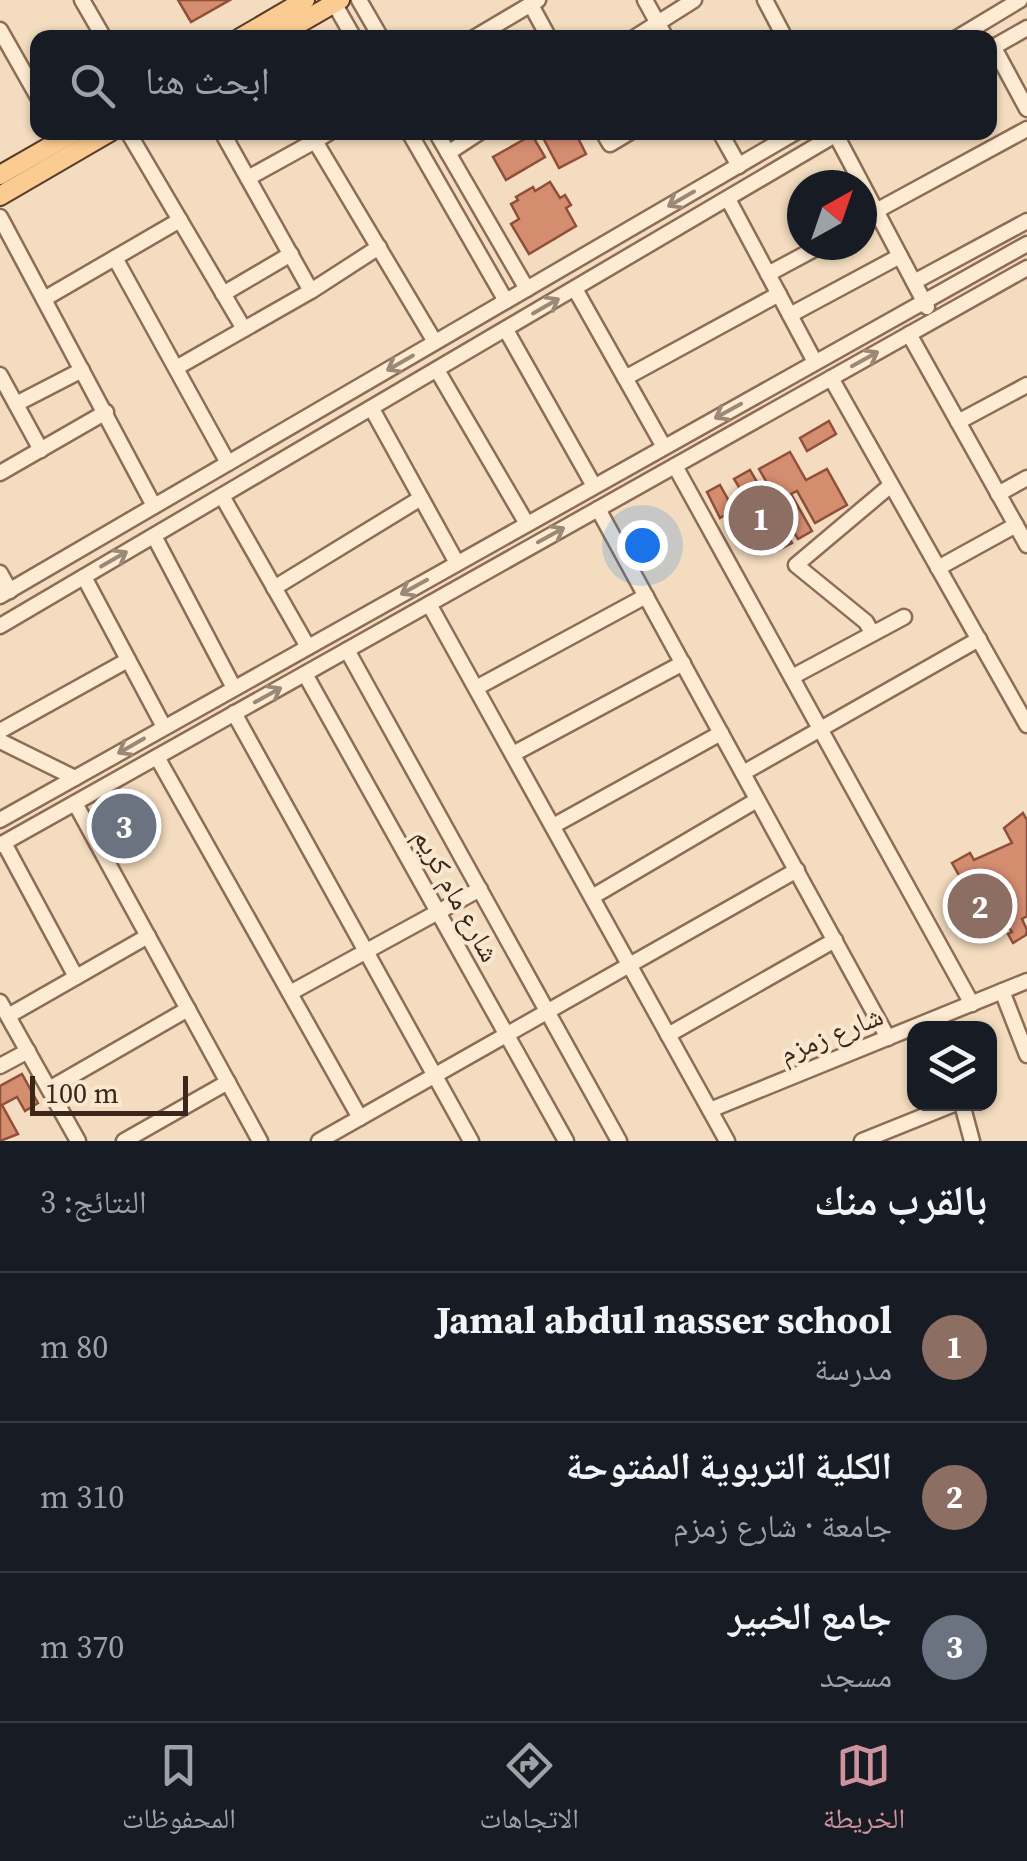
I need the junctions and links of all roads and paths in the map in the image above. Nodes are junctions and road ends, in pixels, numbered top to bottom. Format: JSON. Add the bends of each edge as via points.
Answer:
{"nodes":[{"id":1,"x":305,"y":0,"type":"edge"},
{"id":2,"x":644,"y":0,"type":"edge"},
{"id":3,"x":694,"y":0,"type":"edge"},
{"id":4,"x":765,"y":0,"type":"edge"},
{"id":5,"x":1020,"y":0,"type":"edge"},
{"id":6,"x":89,"y":2,"type":"edge"},
{"id":7,"x":337,"y":2,"type":"edge"},
{"id":8,"x":534,"y":2,"type":"edge"},
{"id":9,"x":362,"y":5,"type":"edge"},
{"id":10,"x":345,"y":22,"type":"junction"},
{"id":11,"x":658,"y":23,"type":"junction"},
{"id":12,"x":1027,"y":28,"type":"edge"},
{"id":13,"x":0,"y":30,"type":"edge"},
{"id":14,"x":101,"y":30,"type":"edge"},
{"id":15,"x":254,"y":30,"type":"edge"},
{"id":16,"x":288,"y":30,"type":"edge"},
{"id":17,"x":350,"y":30,"type":"edge"},
{"id":18,"x":376,"y":30,"type":"edge"},
{"id":19,"x":487,"y":30,"type":"edge"},
{"id":20,"x":546,"y":30,"type":"edge"},
{"id":21,"x":647,"y":30,"type":"edge"},
{"id":22,"x":662,"y":30,"type":"edge"},
{"id":23,"x":781,"y":30,"type":"edge"},
{"id":24,"x":969,"y":30,"type":"edge"},
{"id":25,"x":997,"y":45,"type":"edge"},
{"id":26,"x":997,"y":58,"type":"edge"},
{"id":27,"x":30,"y":82,"type":"edge"},
{"id":28,"x":1027,"y":110,"type":"edge"},
{"id":29,"x":1027,"y":130,"type":"edge"},
{"id":30,"x":57,"y":140,"type":"edge"},
{"id":31,"x":96,"y":140,"type":"edge"},
{"id":32,"x":133,"y":140,"type":"edge"},
{"id":33,"x":227,"y":140,"type":"edge"},
{"id":34,"x":315,"y":140,"type":"joint"},
{"id":35,"x":413,"y":140,"type":"edge"},
{"id":36,"x":439,"y":140,"type":"edge"},
{"id":37,"x":468,"y":140,"type":"edge"},
{"id":38,"x":724,"y":140,"type":"edge"},
{"id":39,"x":783,"y":140,"type":"edge"},
{"id":40,"x":801,"y":140,"type":"edge"},
{"id":41,"x":828,"y":140,"type":"edge"},
{"id":42,"x":841,"y":140,"type":"edge"},
{"id":43,"x":808,"y":152,"type":"junction"},
{"id":44,"x":448,"y":153,"type":"junction"},
{"id":45,"x":739,"y":166,"type":"junction"},
{"id":46,"x":0,"y":175,"type":"edge"},
{"id":47,"x":248,"y":178,"type":"junction"},
{"id":48,"x":0,"y":196,"type":"edge"},
{"id":49,"x":728,"y":199,"type":"junction"},
{"id":50,"x":878,"y":213,"type":"junction"},
{"id":51,"x":0,"y":217,"type":"edge"},
{"id":52,"x":180,"y":220,"type":"junction"},
{"id":53,"x":1027,"y":221,"type":"edge"},
{"id":54,"x":1027,"y":244,"type":"edge"},
{"id":55,"x":379,"y":248,"type":"junction"},
{"id":56,"x":291,"y":254,"type":"junction"},
{"id":57,"x":900,"y":256,"type":"junction"},
{"id":58,"x":114,"y":258,"type":"junction"},
{"id":59,"x":794,"y":260,"type":"edge"},
{"id":60,"x":1027,"y":268,"type":"edge"},
{"id":61,"x":768,"y":274,"type":"junction"},
{"id":62,"x":914,"y":282,"type":"junction"},
{"id":63,"x":527,"y":289,"type":"junction"},
{"id":64,"x":575,"y":289,"type":"junction"},
{"id":65,"x":312,"y":291,"type":"junction"},
{"id":66,"x":223,"y":294,"type":"junction"},
{"id":67,"x":779,"y":294,"type":"junction"},
{"id":68,"x":44,"y":299,"type":"junction"},
{"id":69,"x":506,"y":301,"type":"junction"},
{"id":70,"x":924,"y":302,"type":"junction"},
{"id":71,"x":790,"y":315,"type":"junction"},
{"id":72,"x":934,"y":320,"type":"junction"},
{"id":73,"x":244,"y":330,"type":"junction"},
{"id":74,"x":506,"y":330,"type":"junction"},
{"id":75,"x":909,"y":334,"type":"junction"},
{"id":76,"x":435,"y":342,"type":"junction"},
{"id":77,"x":816,"y":362,"type":"junction"},
{"id":78,"x":176,"y":368,"type":"junction"},
{"id":79,"x":82,"y":370,"type":"junction"},
{"id":80,"x":437,"y":370,"type":"junction"},
{"id":81,"x":0,"y":375,"type":"edge"},
{"id":82,"x":625,"y":378,"type":"junction"},
{"id":83,"x":831,"y":378,"type":"junction"},
{"id":84,"x":1027,"y":385,"type":"edge"},
{"id":85,"x":16,"y":404,"type":"junction"},
{"id":86,"x":372,"y":408,"type":"junction"},
{"id":87,"x":106,"y":412,"type":"junction"},
{"id":88,"x":958,"y":422,"type":"junction"},
{"id":89,"x":664,"y":447,"type":"junction"},
{"id":90,"x":41,"y":450,"type":"junction"},
{"id":91,"x":228,"y":463,"type":"junction"},
{"id":92,"x":675,"y":466,"type":"junction"},
{"id":93,"x":0,"y":474,"type":"edge"},
{"id":94,"x":1027,"y":478,"type":"edge"},
{"id":95,"x":192,"y":484,"type":"junction"},
{"id":96,"x":891,"y":485,"type":"junction"},
{"id":97,"x":594,"y":486,"type":"junction"},
{"id":98,"x":998,"y":494,"type":"junction"},
{"id":99,"x":222,"y":496,"type":"junction"},
{"id":100,"x":421,"y":498,"type":"junction"},
{"id":101,"x":154,"y":506,"type":"junction"},
{"id":102,"x":203,"y":507,"type":"junction"},
{"id":103,"x":598,"y":509,"type":"junction"},
{"id":104,"x":526,"y":524,"type":"junction"},
{"id":105,"x":1016,"y":525,"type":"junction"},
{"id":106,"x":154,"y":536,"type":"junction"},
{"id":107,"x":1026,"y":541,"type":"edge"},
{"id":108,"x":495,"y":542,"type":"junction"},
{"id":109,"x":506,"y":561,"type":"junction"},
{"id":110,"x":457,"y":563,"type":"junction"},
{"id":111,"x":938,"y":568,"type":"junction"},
{"id":112,"x":0,"y":573,"type":"edge"},
{"id":113,"x":84,"y":577,"type":"junction"},
{"id":114,"x":274,"y":588,"type":"junction"},
{"id":115,"x":5,"y":593,"type":"edge"},
{"id":116,"x":646,"y":596,"type":"junction"},
{"id":117,"x":430,"y":604,"type":"junction"},
{"id":118,"x":904,"y":618,"type":"dead end"},
{"id":119,"x":0,"y":626,"type":"edge"},
{"id":120,"x":872,"y":633,"type":"junction"},
{"id":121,"x":979,"y":640,"type":"junction"},
{"id":122,"x":308,"y":647,"type":"junction"},
{"id":123,"x":347,"y":650,"type":"junction"},
{"id":124,"x":128,"y":660,"type":"junction"},
{"id":125,"x":683,"y":664,"type":"junction"},
{"id":126,"x":305,"y":674,"type":"junction"},
{"id":127,"x":792,"y":678,"type":"junction"},
{"id":128,"x":234,"y":688,"type":"junction"},
{"id":129,"x":476,"y":688,"type":"junction"},
{"id":130,"x":234,"y":714,"type":"junction"},
{"id":131,"x":1027,"y":725,"type":"edge"},
{"id":132,"x":164,"y":728,"type":"junction"},
{"id":133,"x":820,"y":729,"type":"junction"},
{"id":134,"x":0,"y":731,"type":"edge"},
{"id":135,"x":721,"y":732,"type":"junction"},
{"id":136,"x":0,"y":741,"type":"edge"},
{"id":137,"x":513,"y":754,"type":"junction"},
{"id":138,"x":157,"y":757,"type":"junction"},
{"id":139,"x":743,"y":773,"type":"junction"},
{"id":140,"x":75,"y":778,"type":"junction"},
{"id":141,"x":757,"y":800,"type":"junction"},
{"id":142,"x":75,"y":803,"type":"junction"},
{"id":143,"x":0,"y":820,"type":"edge"},
{"id":144,"x":552,"y":826,"type":"junction"},
{"id":145,"x":2,"y":844,"type":"edge"},
{"id":146,"x":796,"y":870,"type":"junction"},
{"id":147,"x":480,"y":889,"type":"junction"},
{"id":148,"x":592,"y":897,"type":"junction"},
{"id":149,"x":438,"y":912,"type":"junction"},
{"id":150,"x":148,"y":936,"type":"junction"},
{"id":151,"x":835,"y":940,"type":"junction"},
{"id":152,"x":366,"y":951,"type":"junction"},
{"id":153,"x":629,"y":965,"type":"junction"},
{"id":154,"x":76,"y":977,"type":"junction"},
{"id":155,"x":1027,"y":981,"type":"edge"},
{"id":156,"x":1002,"y":992,"type":"junction"},
{"id":157,"x":290,"y":993,"type":"junction"},
{"id":158,"x":0,"y":1002,"type":"edge"},
{"id":159,"x":972,"y":1004,"type":"junction"},
{"id":160,"x":188,"y":1010,"type":"junction"},
{"id":161,"x":548,"y":1012,"type":"junction"},
{"id":162,"x":8,"y":1016,"type":"junction"},
{"id":163,"x":943,"y":1021,"type":"edge"},
{"id":164,"x":907,"y":1033,"type":"edge"},
{"id":165,"x":506,"y":1035,"type":"junction"},
{"id":166,"x":668,"y":1035,"type":"junction"},
{"id":167,"x":888,"y":1038,"type":"junction"},
{"id":168,"x":28,"y":1051,"type":"junction"},
{"id":169,"x":1027,"y":1055,"type":"edge"},
{"id":170,"x":0,"y":1066,"type":"edge"},
{"id":171,"x":434,"y":1076,"type":"junction"},
{"id":172,"x":228,"y":1082,"type":"junction"},
{"id":173,"x":49,"y":1088,"type":"junction"},
{"id":174,"x":710,"y":1110,"type":"junction"},
{"id":175,"x":937,"y":1111,"type":"edge"},
{"id":176,"x":964,"y":1111,"type":"edge"},
{"id":177,"x":360,"y":1118,"type":"junction"},
{"id":178,"x":78,"y":1141,"type":"edge"},
{"id":179,"x":124,"y":1141,"type":"edge"},
{"id":180,"x":260,"y":1141,"type":"edge"},
{"id":181,"x":320,"y":1141,"type":"edge"},
{"id":182,"x":470,"y":1141,"type":"edge"},
{"id":183,"x":566,"y":1141,"type":"edge"},
{"id":184,"x":620,"y":1141,"type":"edge"},
{"id":185,"x":727,"y":1141,"type":"edge"},
{"id":186,"x":862,"y":1141,"type":"edge"},
{"id":187,"x":972,"y":1141,"type":"edge"}],
"edges":[{"from":1,"to":15,"type":"main road"},
{"from":2,"to":11,"type":"street"},
{"from":3,"to":11,"type":"street"},
{"from":4,"to":23,"type":"street"},
{"from":5,"to":24,"type":"street"},
{"from":6,"to":14,"type":"street"},
{"from":7,"to":10,"type":"street"},
{"from":7,"to":16,"type":"main road"},
{"from":8,"to":19,"type":"street"},
{"from":8,"to":20,"type":"street"},
{"from":9,"to":10,"type":"street"},
{"from":9,"to":18,"type":"street"},
{"from":10,"to":17,"type":"street"},
{"from":11,"to":21,"type":"street"},
{"from":11,"to":22,"type":"street"},
{"from":12,"to":25,"type":"street"},
{"from":13,"to":27,"type":"street"},
{"from":26,"to":28,"type":"street"},
{"from":29,"to":50,"type":"street"},
{"from":30,"to":46,"type":"main road"},
{"from":31,"to":48,"type":"main road"},
{"from":32,"to":52,"type":"street"},
{"from":33,"to":47,"type":"street"},
{"from":34,"to":47,"type":"street"},
{"from":34,"to":55,"type":"street"},
{"from":35,"to":69,"type":"street"},
{"from":36,"to":44,"type":"street"},
{"from":37,"to":44,"type":"street"},
{"from":38,"to":45,"type":"street"},
{"from":39,"to":45,"type":"street"},
{"from":40,"to":43,"type":"street"},
{"from":41,"to":43,"type":"street"},
{"from":42,"to":50,"type":"street"},
{"from":43,"to":49,"type":"street"},
{"from":44,"to":63,"type":"street"},
{"from":45,"to":63,"type":"street","one_way":true},
{"from":47,"to":56,"type":"street"},
{"from":49,"to":61,"type":"street"},
{"from":49,"to":64,"type":"street"},
{"from":50,"to":57,"type":"street"},
{"from":51,"to":68,"type":"street"},
{"from":52,"to":58,"type":"street"},
{"from":52,"to":66,"type":"street"},
{"from":53,"to":62,"type":"street"},
{"from":54,"to":70,"type":"street"},
{"from":55,"to":65,"type":"street"},
{"from":55,"to":76,"type":"street"},
{"from":56,"to":65,"type":"street"},
{"from":56,"to":66,"type":"street"},
{"from":57,"to":62,"type":"street"},
{"from":57,"to":71,"type":"street"},
{"from":58,"to":68,"type":"street"},
{"from":58,"to":78,"type":"street"},
{"from":59,"to":61,"type":"street"},
{"from":60,"to":72,"type":"street"},
{"from":61,"to":67,"type":"street"},
{"from":62,"to":70,"type":"street"},
{"from":63,"to":69,"type":"street"},
{"from":74,"to":64,"type":"street","one_way":true},
{"from":64,"to":82,"type":"street"},
{"from":65,"to":73,"type":"street"},
{"from":66,"to":73,"type":"street"},
{"from":67,"to":71,"type":"street"},
{"from":67,"to":82,"type":"street"},
{"from":68,"to":79,"type":"street"},
{"from":69,"to":76,"type":"street"},
{"from":70,"to":72,"type":"street"},
{"from":70,"to":77,"type":"street"},
{"from":71,"to":77,"type":"street"},
{"from":72,"to":75,"type":"street"},
{"from":73,"to":78,"type":"street"},
{"from":74,"to":80,"type":"street"},
{"from":74,"to":97,"type":"street"},
{"from":83,"to":75,"type":"street","one_way":true},
{"from":75,"to":88,"type":"street"},
{"from":76,"to":91,"type":"street","one_way":true},
{"from":77,"to":89,"type":"street","one_way":true},
{"from":78,"to":91,"type":"street"},
{"from":79,"to":85,"type":"street"},
{"from":79,"to":87,"type":"street"},
{"from":80,"to":86,"type":"street"},
{"from":80,"to":104,"type":"street"},
{"from":81,"to":85,"type":"street"},
{"from":82,"to":89,"type":"street"},
{"from":83,"to":92,"type":"street"},
{"from":83,"to":96,"type":"street"},
{"from":84,"to":88,"type":"street"},
{"from":85,"to":90,"type":"street"},
{"from":86,"to":99,"type":"street"},
{"from":86,"to":100,"type":"street"},
{"from":87,"to":90,"type":"street"},
{"from":87,"to":101,"type":"street"},
{"from":88,"to":98,"type":"street"},
{"from":89,"to":97,"type":"street"},
{"from":90,"to":93,"type":"street"},
{"from":91,"to":95,"type":"street"},
{"from":92,"to":103,"type":"street"},
{"from":92,"to":127,"type":"street"},
{"from":94,"to":98,"type":"street"},
{"from":95,"to":101,"type":"street"},
{"from":95,"to":102,"type":"street"},
{"from":96,"to":111,"type":"street"},
{"from":96,"to":120,"type":"street","via":[[796,565]]},
{"from":97,"to":104,"type":"street"},
{"from":98,"to":105,"type":"street"},
{"from":99,"to":102,"type":"street"},
{"from":99,"to":114,"type":"street"},
{"from":100,"to":110,"type":"street"},
{"from":100,"to":114,"type":"street"},
{"from":101,"to":115,"type":"street"},
{"from":102,"to":106,"type":"street"},
{"from":109,"to":103,"type":"street","one_way":true},
{"from":103,"to":116,"type":"street"},
{"from":104,"to":108,"type":"street"},
{"from":105,"to":107,"type":"street"},
{"from":105,"to":111,"type":"street"},
{"from":113,"to":106,"type":"street","one_way":true},
{"from":106,"to":128,"type":"street"},
{"from":108,"to":109,"type":"street"},
{"from":108,"to":110,"type":"street"},
{"from":109,"to":117,"type":"street"},
{"from":110,"to":122,"type":"street","one_way":true},
{"from":111,"to":121,"type":"street"},
{"from":112,"to":115,"type":"street"},
{"from":113,"to":119,"type":"street"},
{"from":113,"to":124,"type":"street"},
{"from":114,"to":122,"type":"street"},
{"from":116,"to":125,"type":"street"},
{"from":116,"to":129,"type":"street"},
{"from":117,"to":123,"type":"street"},
{"from":117,"to":129,"type":"street"},
{"from":118,"to":120,"type":"street"},
{"from":120,"to":127,"type":"street"},
{"from":121,"to":131,"type":"street"},
{"from":121,"to":133,"type":"street"},
{"from":122,"to":128,"type":"street"},
{"from":123,"to":126,"type":"street"},
{"from":123,"to":147,"type":"street"},
{"from":124,"to":132,"type":"street"},
{"from":124,"to":134,"type":"street"},
{"from":125,"to":135,"type":"street"},
{"from":125,"to":137,"type":"street"},
{"from":130,"to":126,"type":"street","one_way":true},
{"from":126,"to":149,"type":"street","name":"شارع مام كريم"},
{"from":127,"to":133,"type":"street"},
{"from":128,"to":132,"type":"street"},
{"from":129,"to":137,"type":"street"},
{"from":130,"to":138,"type":"street"},
{"from":130,"to":152,"type":"street"},
{"from":132,"to":140,"type":"street","one_way":true},
{"from":133,"to":139,"type":"street"},
{"from":133,"to":159,"type":"street"},
{"from":135,"to":139,"type":"street"},
{"from":135,"to":144,"type":"street"},
{"from":136,"to":140,"type":"street"},
{"from":137,"to":144,"type":"street"},
{"from":138,"to":142,"type":"street"},
{"from":138,"to":157,"type":"street"},
{"from":139,"to":141,"type":"street"},
{"from":140,"to":143,"type":"street"},
{"from":141,"to":146,"type":"street"},
{"from":141,"to":148,"type":"street"},
{"from":142,"to":145,"type":"street"},
{"from":142,"to":150,"type":"street"},
{"from":144,"to":148,"type":"street"},
{"from":145,"to":154,"type":"street"},
{"from":146,"to":151,"type":"street"},
{"from":146,"to":153,"type":"street"},
{"from":147,"to":149,"type":"street"},
{"from":147,"to":161,"type":"street"},
{"from":148,"to":153,"type":"street"},
{"from":149,"to":152,"type":"street"},
{"from":149,"to":165,"type":"street","name":"شارع مام كريم"},
{"from":150,"to":154,"type":"street"},
{"from":150,"to":160,"type":"street"},
{"from":151,"to":166,"type":"street"},
{"from":151,"to":167,"type":"street"},
{"from":152,"to":157,"type":"street"},
{"from":152,"to":171,"type":"street"},
{"from":153,"to":161,"type":"street"},
{"from":153,"to":166,"type":"street"},
{"from":154,"to":162,"type":"street"},
{"from":155,"to":156,"type":"street","name":"شارع زمزم"},
{"from":156,"to":159,"type":"street","name":"شارع زمزم"},
{"from":156,"to":169,"type":"street"},
{"from":157,"to":177,"type":"street"},
{"from":158,"to":162,"type":"street"},
{"from":159,"to":163,"type":"street","name":"شارع زمزم"},
{"from":160,"to":172,"type":"street"},
{"from":160,"to":173,"type":"street"},
{"from":161,"to":165,"type":"street"},
{"from":161,"to":184,"type":"street"},
{"from":162,"to":168,"type":"street"},
{"from":164,"to":167,"type":"street","name":"شارع زمزم"},
{"from":165,"to":171,"type":"street"},
{"from":165,"to":183,"type":"street","name":"شارع مام كريم"},
{"from":166,"to":174,"type":"street"},
{"from":167,"to":174,"type":"street","name":"شارع زمزم"},
{"from":168,"to":170,"type":"street"},
{"from":168,"to":173,"type":"street"},
{"from":171,"to":177,"type":"street"},
{"from":171,"to":182,"type":"street"},
{"from":172,"to":179,"type":"street"},
{"from":172,"to":180,"type":"street"},
{"from":173,"to":178,"type":"street"},
{"from":174,"to":185,"type":"street"},
{"from":175,"to":186,"type":"street"},
{"from":176,"to":187,"type":"street"},
{"from":177,"to":181,"type":"street"}]}
